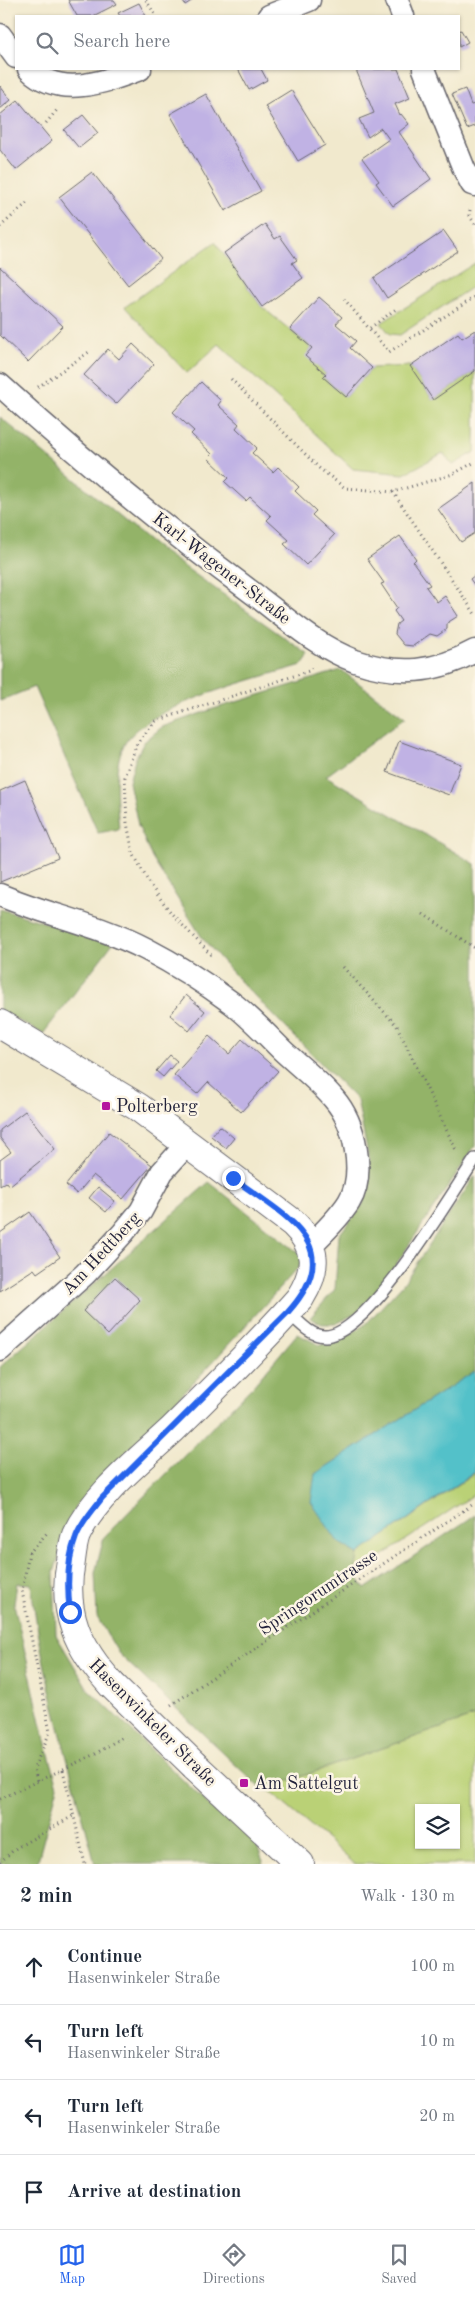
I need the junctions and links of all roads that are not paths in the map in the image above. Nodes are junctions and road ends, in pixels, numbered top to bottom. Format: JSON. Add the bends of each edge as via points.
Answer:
{"nodes":[{"id":1,"x":309,"y":0,"type":"edge"},
{"id":2,"x":396,"y":0,"type":"edge"},
{"id":3,"x":272,"y":15,"type":"edge"},
{"id":4,"x":403,"y":15,"type":"edge"},
{"id":5,"x":0,"y":35,"type":"edge"},
{"id":6,"x":15,"y":56,"type":"edge"},
{"id":7,"x":31,"y":70,"type":"edge"},
{"id":8,"x":138,"y":70,"type":"edge"},
{"id":9,"x":424,"y":70,"type":"edge"},
{"id":10,"x":475,"y":185,"type":"edge"},
{"id":11,"x":0,"y":385,"type":"edge"},
{"id":12,"x":475,"y":651,"type":"edge"},
{"id":13,"x":0,"y":895,"type":"edge"},
{"id":14,"x":0,"y":1024,"type":"edge"},
{"id":15,"x":187,"y":1144,"type":"junction"},
{"id":16,"x":475,"y":1159,"type":"edge"},
{"id":17,"x":311,"y":1245,"type":"junction"},
{"id":18,"x":288,"y":1312,"type":"junction"},
{"id":19,"x":0,"y":1350,"type":"edge"},
{"id":20,"x":300,"y":1864,"type":"edge"}],
"edges":[{"from":1,"to":3,"type":"street"},
{"from":2,"to":4,"type":"street"},
{"from":5,"to":6,"type":"street"},
{"from":7,"to":8,"type":"street","via":[[46,80],[79,86]]},
{"from":9,"to":10,"type":"street","via":[[464,169]]},
{"from":11,"to":12,"type":"street","name":"Karl-Wagener-Straße","via":[[101,474],[324,646],[355,661],[410,671],[445,666]]},
{"from":13,"to":17,"type":"street","via":[[145,948],[182,970],[233,1004],[334,1099],[354,1137],[355,1186],[349,1202]]},
{"from":14,"to":15,"type":"street","via":[[138,1107]]},
{"from":15,"to":17,"type":"street","via":[[293,1222]]},
{"from":15,"to":19,"type":"street","name":"Am Hedtberg","via":[[162,1172],[141,1211],[123,1233],[85,1274]]},
{"from":16,"to":18,"type":"lane","via":[[395,1278],[361,1318],[331,1335],[320,1335],[311,1332]]},
{"from":17,"to":18,"type":"street","name":"Hasenwinkeler Straße","via":[[313,1261],[309,1281]]},
{"from":18,"to":20,"type":"street","name":"Hasenwinkeler Straße","bridge":true,"via":[[115,1485],[76,1536],[69,1572],[70,1612],[87,1656],[112,1685]]}]}
